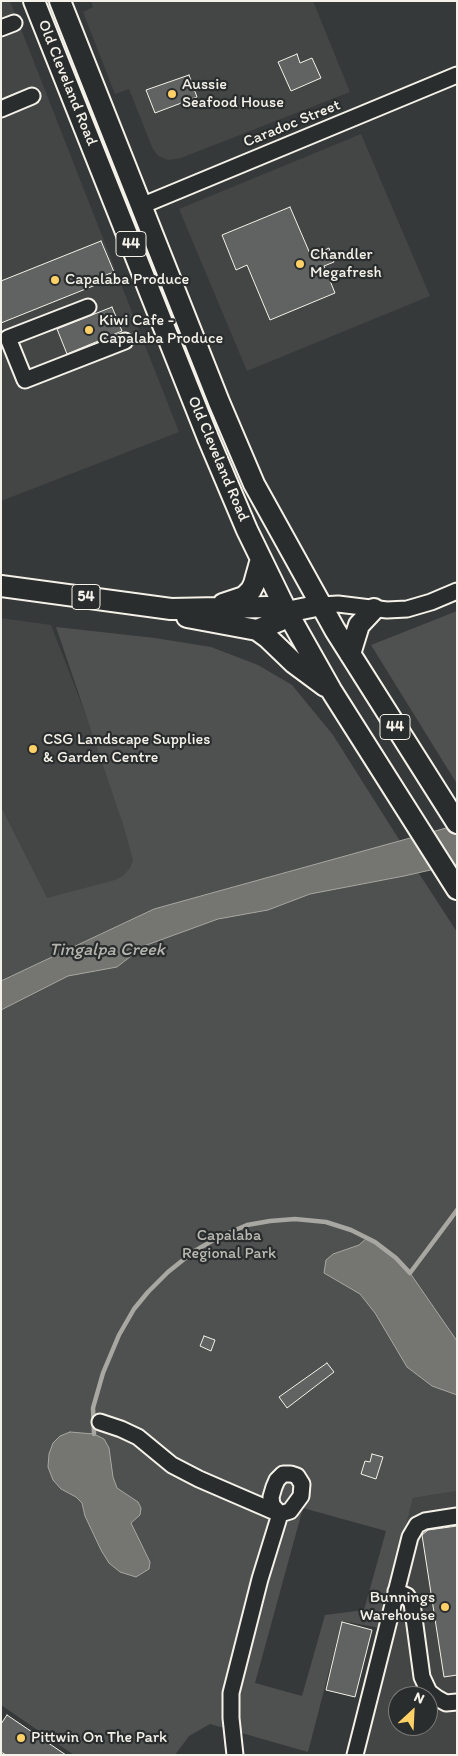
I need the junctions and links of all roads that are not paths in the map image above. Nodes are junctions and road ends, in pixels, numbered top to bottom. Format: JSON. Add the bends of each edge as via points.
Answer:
{"nodes":[{"id":1,"x":34,"y":1,"type":"edge"},
{"id":2,"x":60,"y":1,"type":"edge"},
{"id":3,"x":457,"y":75,"type":"edge"},
{"id":4,"x":32,"y":96,"type":"dead end"},
{"id":5,"x":1,"y":109,"type":"edge"},
{"id":6,"x":141,"y":206,"type":"junction"},
{"id":7,"x":88,"y":307,"type":"dead end"},
{"id":8,"x":125,"y":341,"type":"dead end"},
{"id":9,"x":261,"y":559,"type":"junction"},
{"id":10,"x":1,"y":586,"type":"edge"},
{"id":11,"x":457,"y":592,"type":"edge"},
{"id":12,"x":321,"y":605,"type":"junction"},
{"id":13,"x":209,"y":608,"type":"junction"},
{"id":14,"x":171,"y":609,"type":"junction"},
{"id":15,"x":374,"y":609,"type":"junction"},
{"id":16,"x":287,"y":612,"type":"junction"},
{"id":17,"x":257,"y":630,"type":"junction"},
{"id":18,"x":350,"y":654,"type":"junction"},
{"id":19,"x":331,"y":690,"type":"junction"},
{"id":20,"x":457,"y":823,"type":"edge"},
{"id":21,"x":457,"y":890,"type":"edge"},
{"id":22,"x":100,"y":1422,"type":"dead end"},
{"id":23,"x":457,"y":1516,"type":"edge"},
{"id":24,"x":396,"y":1591,"type":"junction"},
{"id":25,"x":457,"y":1702,"type":"edge"},
{"id":26,"x":220,"y":1755,"type":"edge"},
{"id":27,"x":235,"y":1755,"type":"edge"},
{"id":28,"x":355,"y":1755,"type":"edge"}],
"edges":[{"from":1,"to":9,"type":"main road","name":"Old Cleveland Road","number":"44","via":[[208,438]]},
{"from":2,"to":6,"type":"main road","name":"Old Cleveland Road","number":"44"},
{"from":3,"to":6,"type":"street","name":"Caradoc Street"},
{"from":4,"to":5,"type":"street"},
{"from":6,"to":12,"type":"main road","name":"Old Cleveland Road","number":"44","via":[[254,484]]},
{"from":7,"to":8,"type":"street","via":[[8,338],[25,380]]},
{"from":9,"to":13,"type":"main road","via":[[254,584],[244,598]]},
{"from":9,"to":16,"type":"main road","name":"Old Cleveland Road","number":"44"},
{"from":10,"to":14,"type":"main road","number":"54"},
{"from":11,"to":15,"type":"street","via":[[407,609]]},
{"from":12,"to":15,"type":"street"},
{"from":12,"to":16,"type":"main road","number":"54"},
{"from":12,"to":18,"type":"main road","name":"Old Cleveland Road","number":"44"},
{"from":13,"to":14,"type":"main road","number":"54"},
{"from":13,"to":16,"type":"main road","number":"54","via":[[267,607]]},
{"from":14,"to":17,"type":"main road","number":"54","via":[[188,617]]},
{"from":15,"to":18,"type":"main road","via":[[358,624]]},
{"from":16,"to":17,"type":"main road","number":"54","via":[[279,621]]},
{"from":16,"to":19,"type":"main road","name":"Old Cleveland Road","number":"44"},
{"from":17,"to":19,"type":"main road","number":"54","via":[[294,664]]},
{"from":18,"to":20,"type":"main road","name":"Old Cleveland Road","number":"44"},
{"from":19,"to":21,"type":"main road","name":"Old Cleveland Road","number":"44"},
{"from":22,"to":27,"type":"street","via":[[138,1437],[172,1465],[199,1480],[280,1514],[231,1693]]},
{"from":23,"to":24,"type":"street","via":[[425,1521],[417,1526],[410,1537]]},
{"from":24,"to":25,"type":"street","via":[[407,1596],[412,1603],[422,1677],[429,1692],[446,1702]]},
{"from":24,"to":28,"type":"street"},
{"from":26,"to":27,"type":"street"}]}
